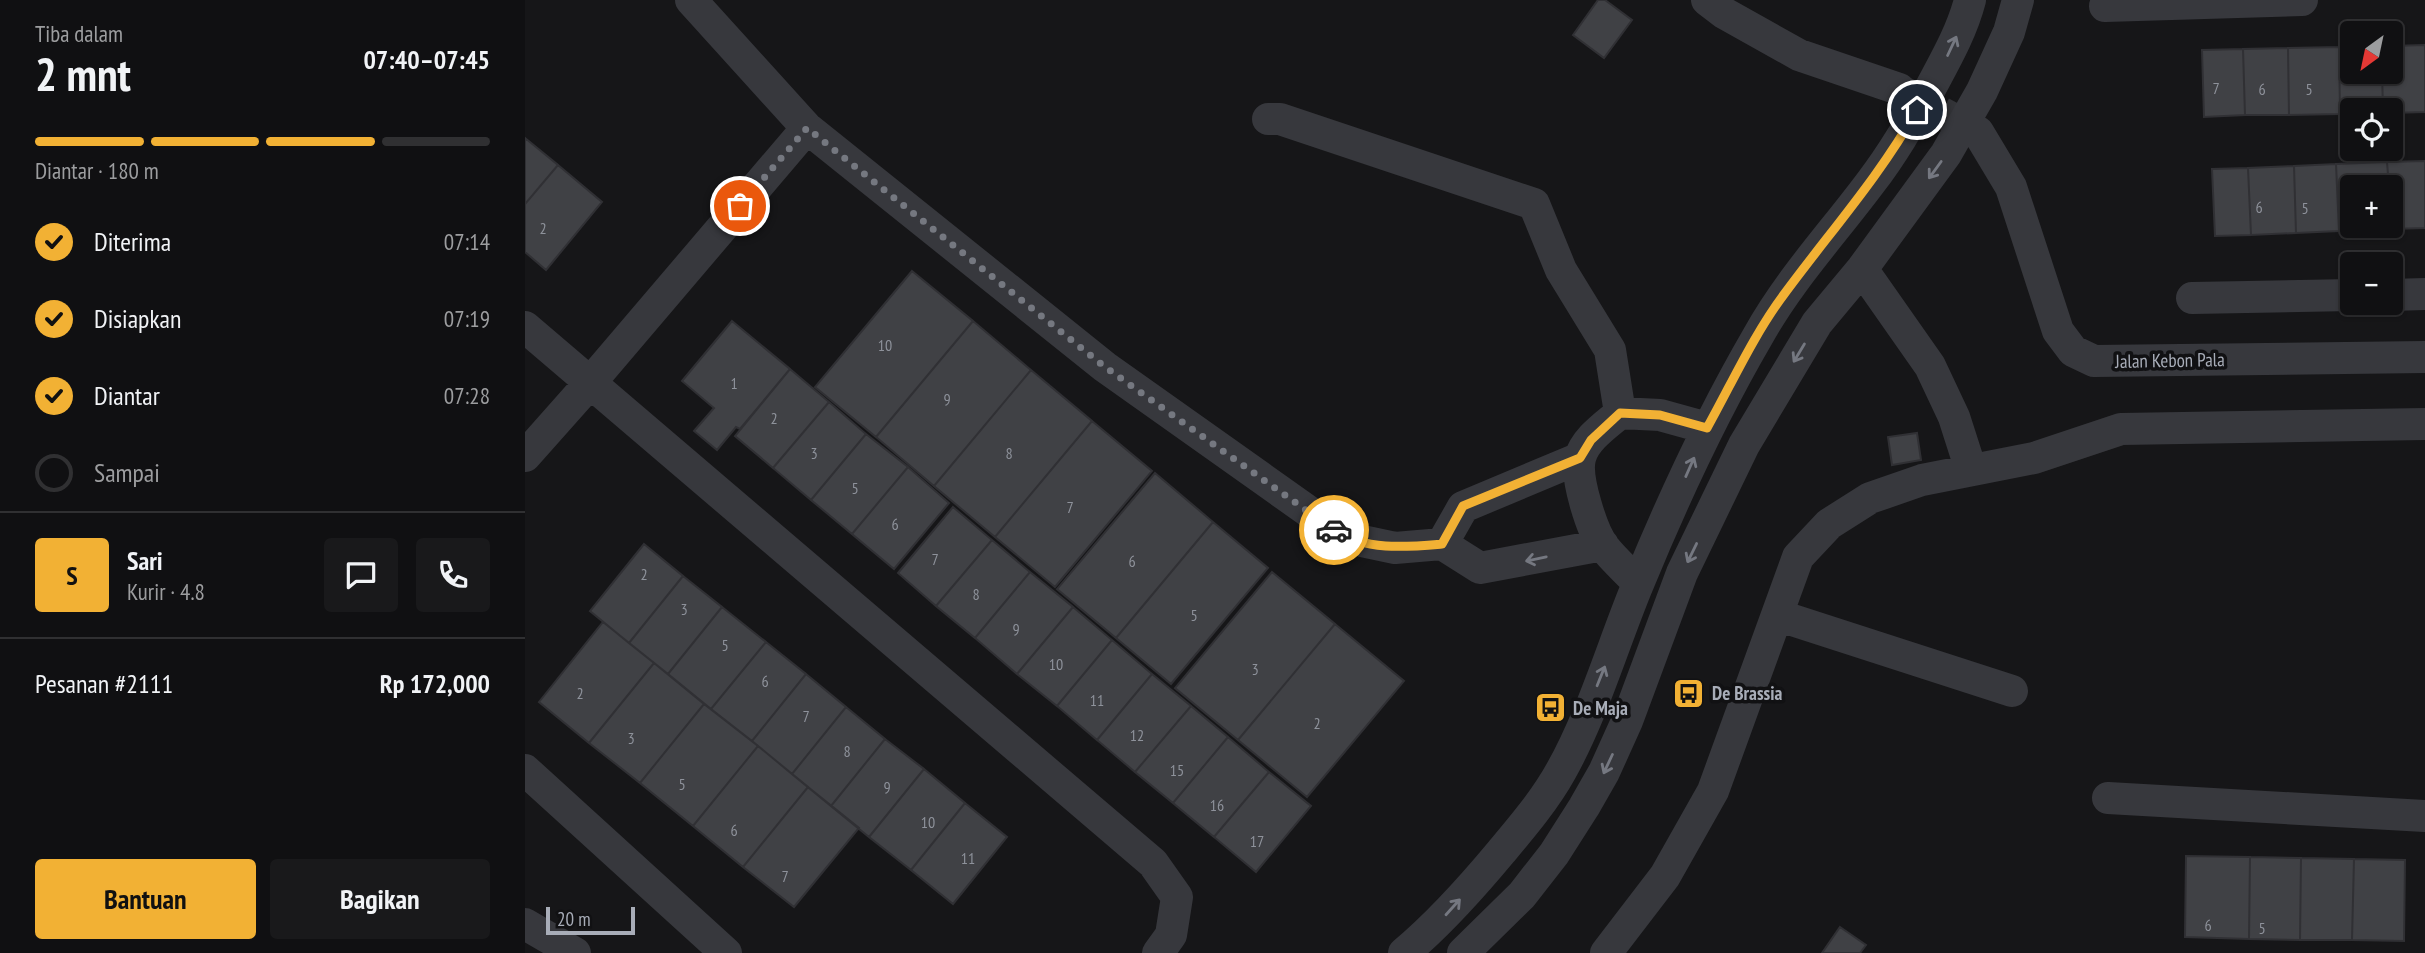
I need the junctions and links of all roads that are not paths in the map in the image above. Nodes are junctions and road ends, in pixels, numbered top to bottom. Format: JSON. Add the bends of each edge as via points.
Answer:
{"nodes":[{"id":1,"x":691,"y":0,"type":"edge"},
{"id":2,"x":1707,"y":0,"type":"edge"},
{"id":3,"x":1970,"y":0,"type":"edge"},
{"id":4,"x":2018,"y":0,"type":"edge"},
{"id":5,"x":2301,"y":0,"type":"edge"},
{"id":6,"x":2105,"y":6,"type":"dead end"},
{"id":7,"x":1899,"y":89,"type":"tunnel mouth"},
{"id":8,"x":1268,"y":119,"type":"dead end"},
{"id":9,"x":807,"y":128,"type":"junction"},
{"id":10,"x":1978,"y":132,"type":"tunnel mouth"},
{"id":11,"x":1862,"y":268,"type":"junction"},
{"id":12,"x":2425,"y":294,"type":"edge"},
{"id":13,"x":2340,"y":295,"type":"edge"},
{"id":14,"x":2403,"y":295,"type":"edge"},
{"id":15,"x":2192,"y":298,"type":"dead end"},
{"id":16,"x":525,"y":327,"type":"edge"},
{"id":17,"x":2425,"y":356,"type":"edge"},
{"id":18,"x":589,"y":384,"type":"junction"},
{"id":19,"x":1620,"y":413,"type":"junction"},
{"id":20,"x":2425,"y":424,"type":"edge"},
{"id":21,"x":1707,"y":428,"type":"junction"},
{"id":22,"x":525,"y":456,"type":"edge"},
{"id":23,"x":1580,"y":458,"type":"junction"},
{"id":24,"x":1971,"y":470,"type":"junction"},
{"id":25,"x":1442,"y":544,"type":"junction"},
{"id":26,"x":1602,"y":545,"type":"junction"},
{"id":27,"x":1638,"y":583,"type":"junction"},
{"id":28,"x":1777,"y":615,"type":"junction"},
{"id":29,"x":2012,"y":691,"type":"dead end"},
{"id":30,"x":525,"y":770,"type":"edge"},
{"id":31,"x":2108,"y":798,"type":"dead end"},
{"id":32,"x":2425,"y":816,"type":"edge"},
{"id":33,"x":525,"y":924,"type":"edge"},
{"id":34,"x":575,"y":953,"type":"edge"},
{"id":35,"x":726,"y":953,"type":"edge"},
{"id":36,"x":1158,"y":953,"type":"edge"},
{"id":37,"x":1403,"y":953,"type":"edge"},
{"id":38,"x":1463,"y":953,"type":"edge"},
{"id":39,"x":1606,"y":953,"type":"edge"}],
"edges":[{"from":1,"to":9,"type":"street"},
{"from":2,"to":7,"type":"street","via":[[1799,55]]},
{"from":21,"to":3,"type":"street","one_way":true,"via":[[1783,295],[1905,133],[1943,66]]},
{"from":4,"to":11,"type":"street","one_way":true,"via":[[2010,32],[1946,154]]},
{"from":5,"to":6,"type":"street"},
{"from":8,"to":19,"type":"street","via":[[1280,119],[1534,204],[1561,270],[1610,350]]},
{"from":9,"to":18,"type":"street"},
{"from":9,"to":25,"type":"street","via":[[1105,367],[1339,533],[1395,548]]},
{"from":10,"to":17,"type":"street","name":"Jalan Kebon Pala","via":[[2011,187],[2059,331],[2073,351],[2094,361]]},
{"from":11,"to":24,"type":"street","via":[[1930,366],[1954,416]]},
{"from":11,"to":38,"type":"street","one_way":true,"via":[[1817,323],[1744,445],[1682,573],[1605,772],[1554,854],[1522,895]]},
{"from":12,"to":14,"type":"street"},
{"from":13,"to":15,"type":"street"},
{"from":16,"to":18,"type":"street"},
{"from":18,"to":22,"type":"street"},
{"from":18,"to":36,"type":"street","via":[[1153,863],[1177,897],[1171,935]]},
{"from":19,"to":21,"type":"street","via":[[1660,415]]},
{"from":19,"to":23,"type":"street","via":[[1591,440]]},
{"from":20,"to":24,"type":"street","via":[[2121,429],[2034,458]]},
{"from":27,"to":21,"type":"street","one_way":true},
{"from":23,"to":25,"type":"street","via":[[1463,506]]},
{"from":23,"to":26,"type":"street","via":[[1588,514]]},
{"from":24,"to":28,"type":"street","via":[[1870,498],[1829,524],[1798,557]]},
{"from":26,"to":25,"type":"street","one_way":true,"via":[[1480,568]]},
{"from":26,"to":27,"type":"street"},
{"from":37,"to":27,"type":"street","one_way":true,"via":[[1432,930],[1476,881],[1555,780],[1575,742]]},
{"from":28,"to":29,"type":"street"},
{"from":28,"to":39,"type":"street","via":[[1713,791],[1665,876]]},
{"from":30,"to":35,"type":"street"},
{"from":31,"to":32,"type":"street"},
{"from":33,"to":34,"type":"street"}]}
